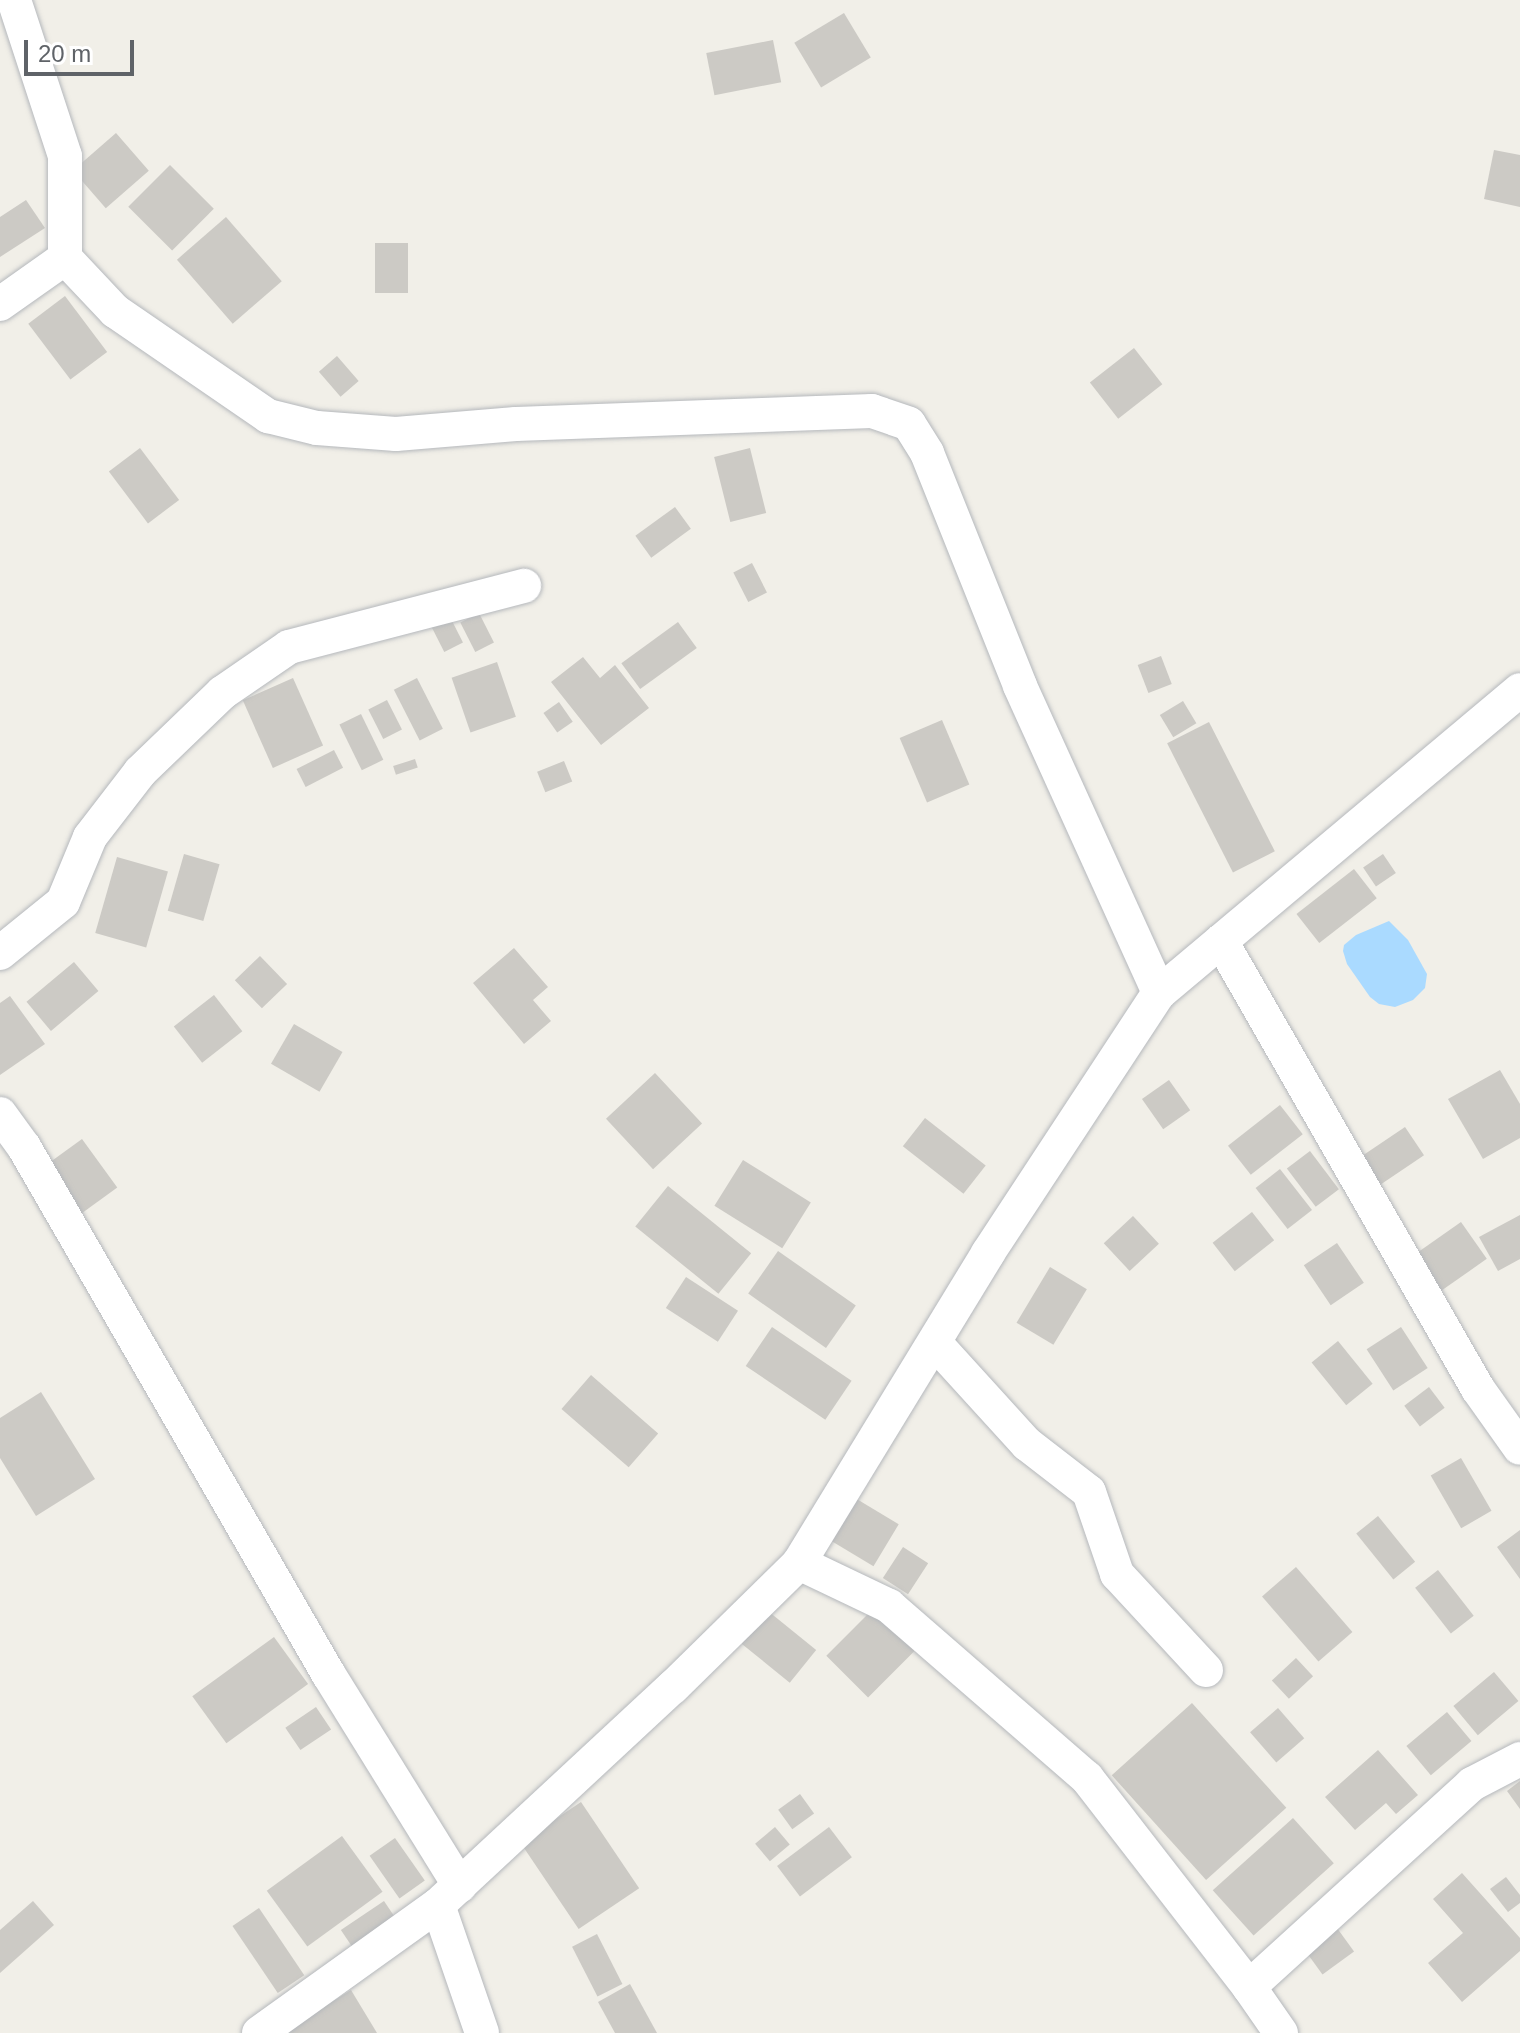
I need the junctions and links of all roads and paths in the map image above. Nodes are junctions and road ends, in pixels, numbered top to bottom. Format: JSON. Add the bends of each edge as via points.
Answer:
{"nodes":[{"id":1,"x":14,"y":0,"type":"edge"},
{"id":2,"x":65,"y":258,"type":"junction"},
{"id":3,"x":0,"y":304,"type":"edge"},
{"id":4,"x":524,"y":586,"type":"dead end"},
{"id":5,"x":1520,"y":690,"type":"edge"},
{"id":6,"x":1221,"y":941,"type":"junction"},
{"id":7,"x":0,"y":953,"type":"edge"},
{"id":8,"x":1159,"y":993,"type":"junction"},
{"id":9,"x":0,"y":1114,"type":"edge"},
{"id":10,"x":935,"y":1343,"type":"junction"},
{"id":11,"x":1520,"y":1448,"type":"edge"},
{"id":12,"x":799,"y":1563,"type":"junction"},
{"id":13,"x":1206,"y":1670,"type":"dead end"},
{"id":14,"x":1520,"y":1759,"type":"edge"},
{"id":15,"x":449,"y":1896,"type":"junction"},
{"id":16,"x":1249,"y":1987,"type":"junction"},
{"id":17,"x":259,"y":2033,"type":"edge"},
{"id":18,"x":482,"y":2033,"type":"edge"},
{"id":19,"x":1281,"y":2033,"type":"edge"}],
"edges":[{"from":1,"to":2,"type":"street","via":[[65,156]]},
{"from":2,"to":3,"type":"street"},
{"from":2,"to":8,"type":"street","via":[[115,311],[178,356],[268,416],[317,428],[396,434],[516,424],[872,411],[909,424],[927,453],[1020,686]]},
{"from":4,"to":7,"type":"street","via":[[289,647],[222,693],[123,793],[90,837],[63,902]]},
{"from":5,"to":6,"type":"street"},
{"from":6,"to":8,"type":"street"},
{"from":6,"to":11,"type":"street","via":[[1478,1389]]},
{"from":8,"to":10,"type":"street"},
{"from":9,"to":15,"type":"street","via":[[24,1147],[329,1675]]},
{"from":10,"to":12,"type":"street"},
{"from":10,"to":13,"type":"street","via":[[1027,1444],[1089,1492],[1117,1574]]},
{"from":12,"to":15,"type":"street"},
{"from":12,"to":16,"type":"street","via":[[889,1606],[1087,1778]]},
{"from":14,"to":16,"type":"street","via":[[1472,1784]]},
{"from":15,"to":17,"type":"street"},
{"from":15,"to":18,"type":"street"},
{"from":16,"to":19,"type":"street"}]}
